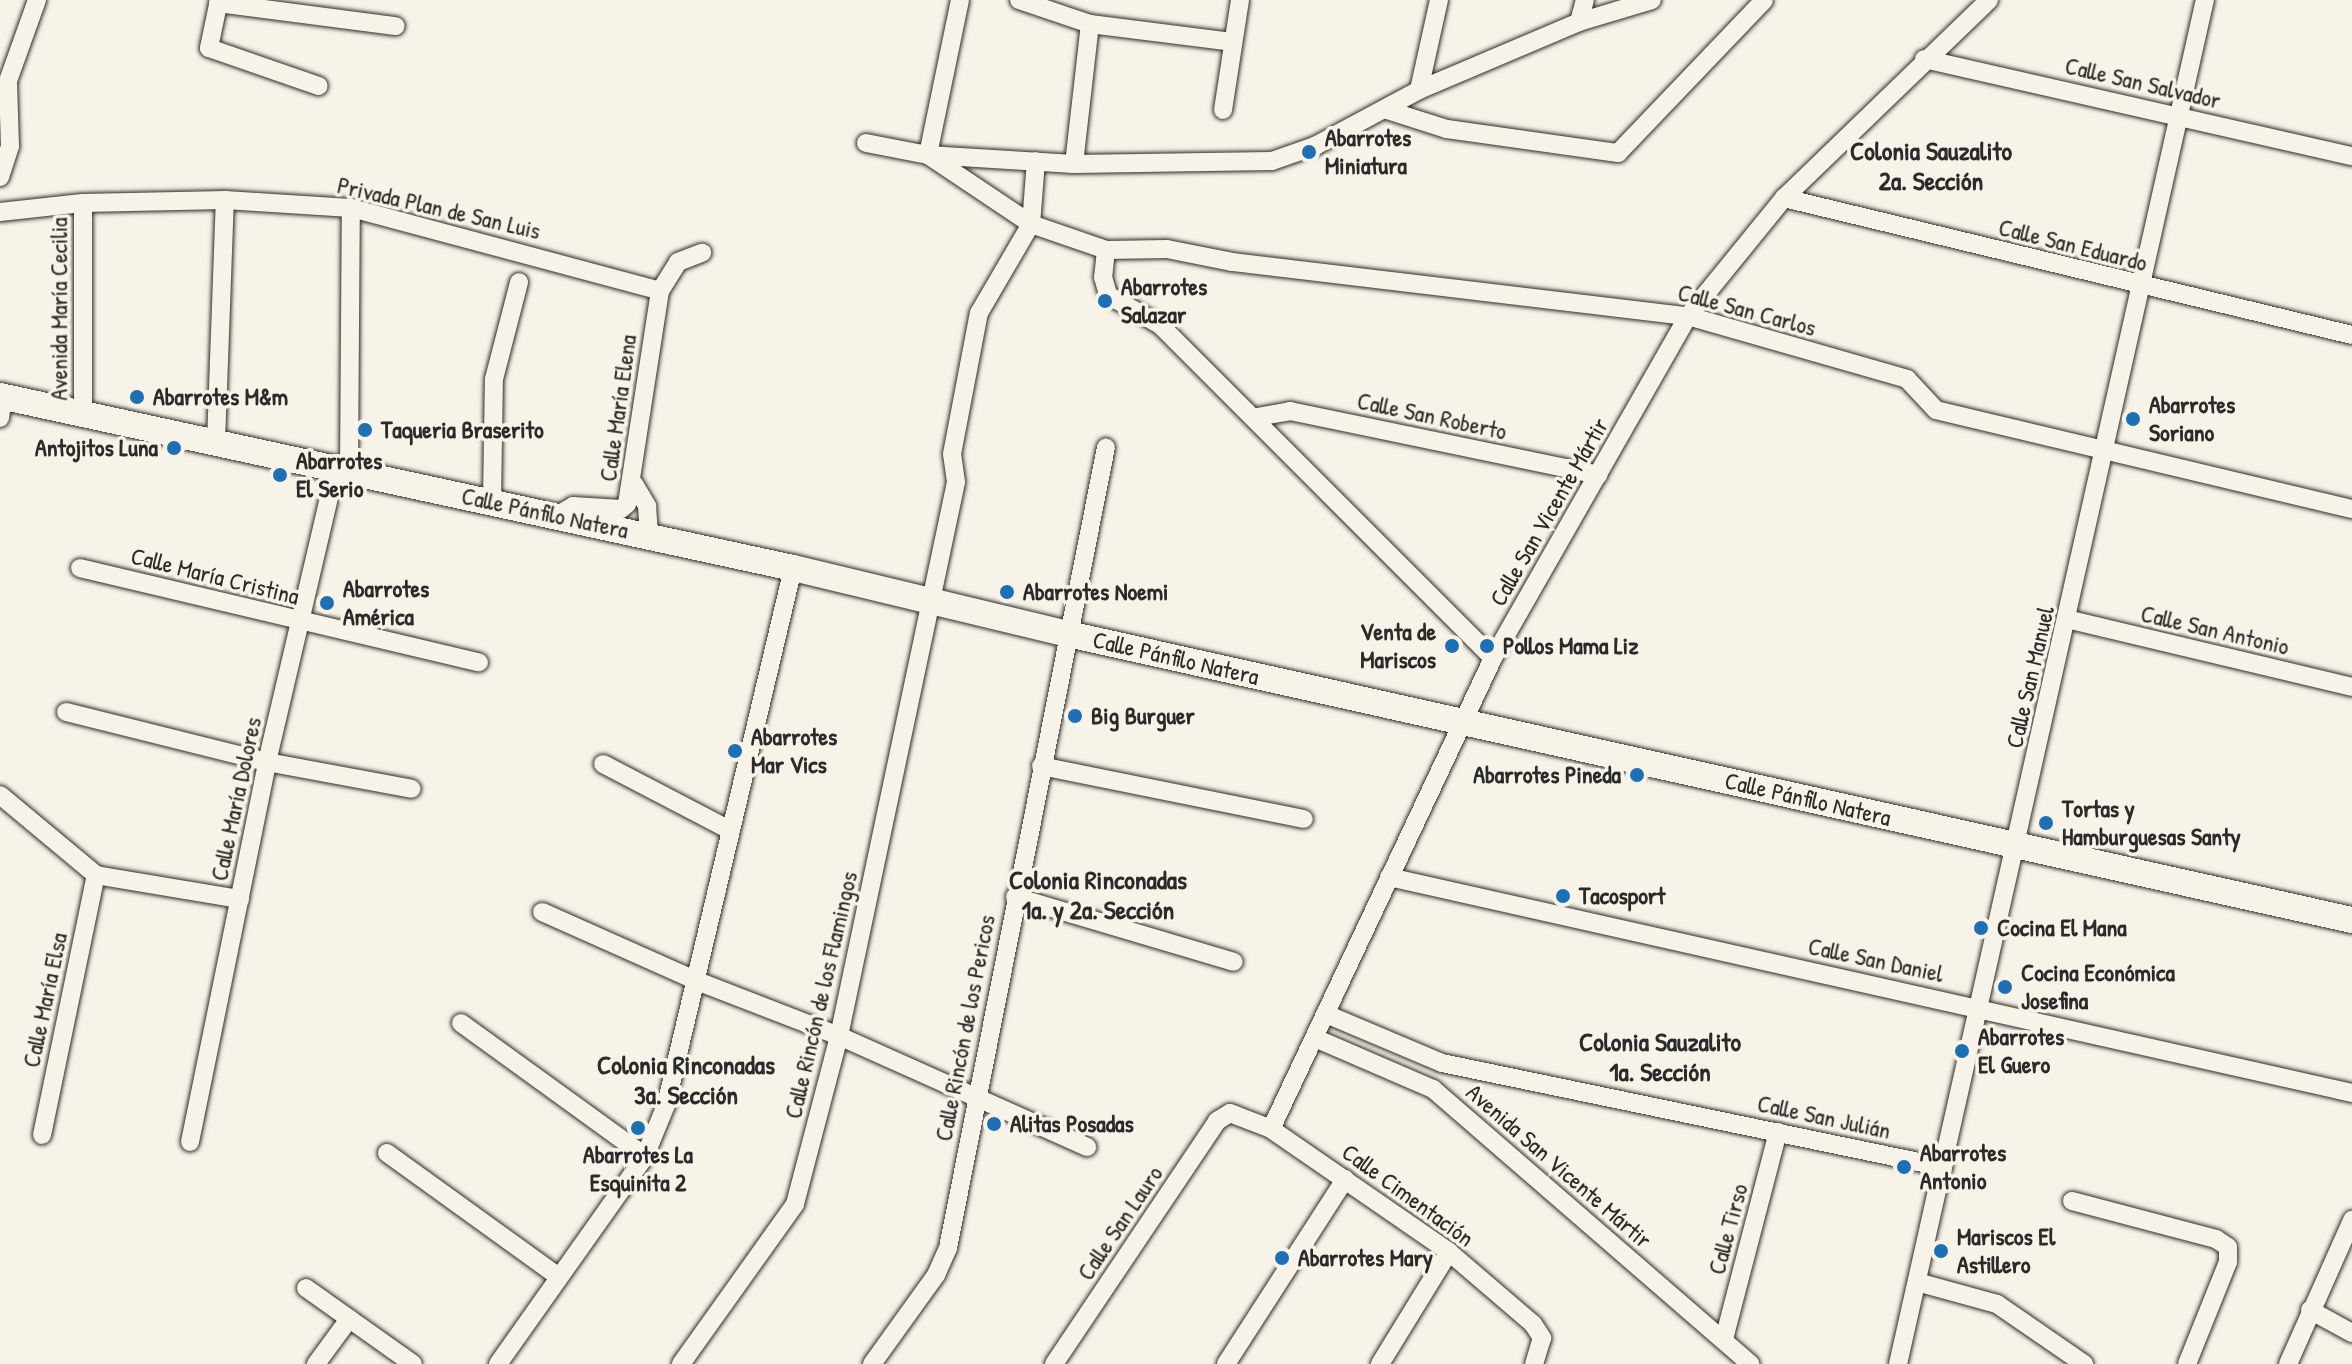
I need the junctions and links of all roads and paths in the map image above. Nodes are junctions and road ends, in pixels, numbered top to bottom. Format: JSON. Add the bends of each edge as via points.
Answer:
{"nodes":[{"id":1,"x":37,"y":0,"type":"edge"},
{"id":2,"x":960,"y":0,"type":"edge"},
{"id":3,"x":1019,"y":0,"type":"edge"},
{"id":4,"x":1240,"y":0,"type":"edge"},
{"id":5,"x":1439,"y":0,"type":"edge"},
{"id":6,"x":1585,"y":0,"type":"edge"},
{"id":7,"x":1652,"y":0,"type":"edge"},
{"id":8,"x":1764,"y":0,"type":"edge"},
{"id":9,"x":1989,"y":0,"type":"edge"},
{"id":10,"x":2205,"y":0,"type":"edge"},
{"id":11,"x":218,"y":2,"type":"edge"},
{"id":12,"x":1579,"y":22,"type":"junction"},
{"id":13,"x":1090,"y":24,"type":"junction"},
{"id":14,"x":396,"y":26,"type":"dead end"},
{"id":15,"x":1232,"y":42,"type":"junction"},
{"id":16,"x":1924,"y":59,"type":"junction"},
{"id":17,"x":319,"y":86,"type":"dead end"},
{"id":18,"x":1419,"y":90,"type":"junction"},
{"id":19,"x":1223,"y":110,"type":"dead end"},
{"id":20,"x":1387,"y":110,"type":"junction"},
{"id":21,"x":2179,"y":115,"type":"junction"},
{"id":22,"x":866,"y":143,"type":"dead end"},
{"id":23,"x":928,"y":155,"type":"junction"},
{"id":24,"x":2352,"y":156,"type":"edge"},
{"id":25,"x":1036,"y":161,"type":"junction"},
{"id":26,"x":1074,"y":164,"type":"junction"},
{"id":27,"x":0,"y":177,"type":"edge"},
{"id":28,"x":1784,"y":198,"type":"junction"},
{"id":29,"x":225,"y":200,"type":"junction"},
{"id":30,"x":83,"y":203,"type":"junction"},
{"id":31,"x":351,"y":208,"type":"junction"},
{"id":32,"x":0,"y":212,"type":"edge"},
{"id":33,"x":1031,"y":224,"type":"junction"},
{"id":34,"x":1106,"y":250,"type":"junction"},
{"id":35,"x":702,"y":253,"type":"dead end"},
{"id":36,"x":519,"y":282,"type":"dead end"},
{"id":37,"x":2140,"y":287,"type":"junction"},
{"id":38,"x":660,"y":291,"type":"junction"},
{"id":39,"x":1688,"y":316,"type":"junction"},
{"id":40,"x":2352,"y":335,"type":"edge"},
{"id":41,"x":1,"y":404,"type":"edge"},
{"id":42,"x":83,"y":415,"type":"junction"},
{"id":43,"x":1257,"y":417,"type":"junction"},
{"id":44,"x":216,"y":442,"type":"junction"},
{"id":45,"x":1106,"y":447,"type":"dead end"},
{"id":46,"x":2104,"y":451,"type":"junction"},
{"id":47,"x":343,"y":469,"type":"junction"},
{"id":48,"x":1598,"y":475,"type":"junction"},
{"id":49,"x":634,"y":484,"type":"junction"},
{"id":50,"x":492,"y":501,"type":"junction"},
{"id":51,"x":2352,"y":509,"type":"edge"},
{"id":52,"x":556,"y":516,"type":"junction"},
{"id":53,"x":641,"y":534,"type":"junction"},
{"id":54,"x":80,"y":568,"type":"dead end"},
{"id":55,"x":793,"y":568,"type":"junction"},
{"id":56,"x":930,"y":602,"type":"junction"},
{"id":57,"x":2067,"y":619,"type":"junction"},
{"id":58,"x":302,"y":623,"type":"junction"},
{"id":59,"x":1068,"y":634,"type":"junction"},
{"id":60,"x":1493,"y":658,"type":"junction"},
{"id":61,"x":479,"y":662,"type":"dead end"},
{"id":62,"x":2352,"y":687,"type":"edge"},
{"id":63,"x":66,"y":712,"type":"dead end"},
{"id":64,"x":1464,"y":723,"type":"junction"},
{"id":65,"x":267,"y":762,"type":"junction"},
{"id":66,"x":603,"y":764,"type":"dead end"},
{"id":67,"x":1041,"y":766,"type":"junction"},
{"id":68,"x":412,"y":789,"type":"dead end"},
{"id":69,"x":0,"y":795,"type":"edge"},
{"id":70,"x":1304,"y":819,"type":"dead end"},
{"id":71,"x":730,"y":830,"type":"junction"},
{"id":72,"x":2016,"y":846,"type":"junction"},
{"id":73,"x":96,"y":875,"type":"junction"},
{"id":74,"x":1389,"y":877,"type":"junction"},
{"id":75,"x":1015,"y":897,"type":"junction"},
{"id":76,"x":240,"y":899,"type":"junction"},
{"id":77,"x":542,"y":912,"type":"dead end"},
{"id":78,"x":2352,"y":920,"type":"edge"},
{"id":79,"x":1234,"y":962,"type":"dead end"},
{"id":80,"x":697,"y":981,"type":"junction"},
{"id":81,"x":1981,"y":1008,"type":"junction"},
{"id":82,"x":1326,"y":1014,"type":"junction"},
{"id":83,"x":461,"y":1023,"type":"dead end"},
{"id":84,"x":839,"y":1036,"type":"junction"},
{"id":85,"x":1315,"y":1038,"type":"junction"},
{"id":86,"x":1442,"y":1063,"type":"junction"},
{"id":87,"x":1433,"y":1089,"type":"junction"},
{"id":88,"x":2352,"y":1093,"type":"edge"},
{"id":89,"x":974,"y":1096,"type":"junction"},
{"id":90,"x":1230,"y":1113,"type":"joint"},
{"id":91,"x":1271,"y":1129,"type":"junction"},
{"id":92,"x":1778,"y":1132,"type":"junction"},
{"id":93,"x":42,"y":1135,"type":"dead end"},
{"id":94,"x":190,"y":1142,"type":"dead end"},
{"id":95,"x":1087,"y":1147,"type":"dead end"},
{"id":96,"x":387,"y":1153,"type":"dead end"},
{"id":97,"x":645,"y":1156,"type":"junction"},
{"id":98,"x":1943,"y":1167,"type":"junction"},
{"id":99,"x":1345,"y":1179,"type":"junction"},
{"id":100,"x":2072,"y":1201,"type":"dead end"},
{"id":101,"x":2352,"y":1220,"type":"edge"},
{"id":102,"x":1449,"y":1252,"type":"junction"},
{"id":103,"x":559,"y":1277,"type":"junction"},
{"id":104,"x":1917,"y":1282,"type":"junction"},
{"id":105,"x":306,"y":1288,"type":"dead end"},
{"id":106,"x":2310,"y":1310,"type":"junction"},
{"id":107,"x":349,"y":1319,"type":"junction"},
{"id":108,"x":2352,"y":1333,"type":"edge"},
{"id":109,"x":1724,"y":1339,"type":"junction"},
{"id":110,"x":316,"y":1364,"type":"edge"},
{"id":111,"x":413,"y":1364,"type":"edge"},
{"id":112,"x":498,"y":1364,"type":"edge"},
{"id":113,"x":681,"y":1364,"type":"edge"},
{"id":114,"x":872,"y":1364,"type":"edge"},
{"id":115,"x":1054,"y":1364,"type":"edge"},
{"id":116,"x":1226,"y":1364,"type":"edge"},
{"id":117,"x":1380,"y":1364,"type":"edge"},
{"id":118,"x":1534,"y":1364,"type":"edge"},
{"id":119,"x":1751,"y":1364,"type":"edge"},
{"id":120,"x":1898,"y":1364,"type":"edge"},
{"id":121,"x":2084,"y":1364,"type":"edge"},
{"id":122,"x":2187,"y":1364,"type":"edge"},
{"id":123,"x":2288,"y":1364,"type":"edge"}],
"edges":[{"from":1,"to":27,"type":"street","via":[[8,81],[10,146]]},
{"from":2,"to":23,"type":"street"},
{"from":3,"to":13,"type":"street"},
{"from":4,"to":15,"type":"street"},
{"from":5,"to":18,"type":"street"},
{"from":6,"to":12,"type":"street"},
{"from":7,"to":12,"type":"street"},
{"from":8,"to":20,"type":"street","via":[[1618,153],[1447,129]]},
{"from":9,"to":16,"type":"street","name":"Calle San Vicente Mártir"},
{"from":10,"to":21,"type":"street","name":"Calle San Manuel"},
{"from":11,"to":14,"type":"street"},
{"from":11,"to":17,"type":"street","via":[[209,48]]},
{"from":12,"to":18,"type":"street"},
{"from":13,"to":15,"type":"street"},
{"from":13,"to":26,"type":"street"},
{"from":15,"to":19,"type":"street"},
{"from":16,"to":21,"type":"street","name":"Calle San Salvador"},
{"from":16,"to":28,"type":"street","name":"Calle San Vicente Mártir"},
{"from":18,"to":20,"type":"street"},
{"from":20,"to":26,"type":"street","via":[[1272,161]]},
{"from":21,"to":24,"type":"street","name":"Calle San Salvador"},
{"from":21,"to":37,"type":"street","name":"Calle San Manuel"},
{"from":22,"to":23,"type":"street"},
{"from":23,"to":25,"type":"street"},
{"from":23,"to":33,"type":"street","name":"Calle San Carlos"},
{"from":25,"to":26,"type":"street"},
{"from":25,"to":33,"type":"street"},
{"from":28,"to":37,"type":"street","name":"Calle San Eduardo"},
{"from":28,"to":39,"type":"street","name":"Calle San Vicente Mártir"},
{"from":29,"to":30,"type":"street","name":"Privada Plan de San Luis"},
{"from":29,"to":31,"type":"street","name":"Privada Plan de San Luis"},
{"from":29,"to":44,"type":"street"},
{"from":30,"to":32,"type":"street","name":"Privada Plan de San Luis"},
{"from":30,"to":42,"type":"street","name":"Avenida María Cecilia"},
{"from":31,"to":38,"type":"street","name":"Privada Plan de San Luis"},
{"from":31,"to":47,"type":"street","name":"Calle María Dolores"},
{"from":33,"to":34,"type":"street","name":"Calle San Carlos"},
{"from":33,"to":56,"type":"street","name":"Calle Rincón de los Flamingos","via":[[979,313],[952,454],[956,482]]},
{"from":34,"to":39,"type":"street","name":"Calle San Carlos","via":[[1167,249],[1232,262]]},
{"from":34,"to":43,"type":"street","via":[[1103,277],[1108,295],[1160,325]]},
{"from":35,"to":38,"type":"street","via":[[678,262]]},
{"from":36,"to":50,"type":"street","via":[[494,379]]},
{"from":37,"to":40,"type":"street","name":"Calle San Eduardo"},
{"from":37,"to":46,"type":"street","name":"Calle San Manuel"},
{"from":38,"to":49,"type":"street","name":"Calle María Elena"},
{"from":39,"to":46,"type":"street","name":"Calle San Carlos","via":[[1907,379],[1936,410]]},
{"from":39,"to":48,"type":"street","name":"Calle San Vicente Mártir"},
{"from":41,"to":42,"type":"main road","name":"Calle Pánfilo Natera"},
{"from":42,"to":44,"type":"main road","name":"Calle Pánfilo Natera"},
{"from":43,"to":48,"type":"street","name":"Calle San Roberto","via":[[1290,411]]},
{"from":43,"to":60,"type":"street"},
{"from":44,"to":47,"type":"main road","name":"Calle Pánfilo Natera"},
{"from":45,"to":59,"type":"street","name":"Calle Rincón de los Pericos"},
{"from":46,"to":51,"type":"street","name":"Calle San Carlos"},
{"from":46,"to":57,"type":"street","name":"Calle San Manuel"},
{"from":47,"to":50,"type":"main road","name":"Calle Pánfilo Natera"},
{"from":47,"to":58,"type":"street","name":"Calle María Dolores"},
{"from":48,"to":60,"type":"street","name":"Calle San Vicente Mártir"},
{"from":49,"to":52,"type":"street","name":"Calle María Elena","via":[[621,509],[573,506]]},
{"from":49,"to":53,"type":"street","via":[[647,506]]},
{"from":50,"to":52,"type":"main road","name":"Calle Pánfilo Natera"},
{"from":52,"to":53,"type":"main road","name":"Calle Pánfilo Natera"},
{"from":53,"to":55,"type":"main road","name":"Calle Pánfilo Natera"},
{"from":54,"to":58,"type":"street","name":"Calle María Cristina"},
{"from":55,"to":56,"type":"main road","name":"Calle Pánfilo Natera"},
{"from":55,"to":71,"type":"street"},
{"from":56,"to":59,"type":"main road","name":"Calle Pánfilo Natera"},
{"from":56,"to":84,"type":"street","name":"Calle Rincón de los Flamingos"},
{"from":57,"to":62,"type":"street","name":"Calle San Antonio"},
{"from":57,"to":72,"type":"street","name":"Calle San Manuel"},
{"from":58,"to":61,"type":"street","name":"Calle María Cristina"},
{"from":58,"to":65,"type":"street","name":"Calle María Dolores"},
{"from":59,"to":64,"type":"main road","name":"Calle Pánfilo Natera"},
{"from":59,"to":67,"type":"street","name":"Calle Rincón de los Pericos"},
{"from":60,"to":64,"type":"street","name":"Calle San Vicente Mártir"},
{"from":63,"to":65,"type":"street"},
{"from":64,"to":72,"type":"main road","name":"Calle Pánfilo Natera"},
{"from":64,"to":74,"type":"street","name":"Calle San Vicente Mártir"},
{"from":65,"to":68,"type":"street"},
{"from":65,"to":76,"type":"street","name":"Calle María Dolores"},
{"from":66,"to":71,"type":"street"},
{"from":67,"to":70,"type":"street"},
{"from":67,"to":75,"type":"street","name":"Calle Rincón de los Pericos"},
{"from":69,"to":73,"type":"street"},
{"from":71,"to":80,"type":"street"},
{"from":72,"to":78,"type":"main road","name":"Calle Pánfilo Natera"},
{"from":72,"to":81,"type":"street","name":"Calle San Manuel"},
{"from":73,"to":76,"type":"street"},
{"from":73,"to":93,"type":"street","name":"Calle María Elsa"},
{"from":74,"to":81,"type":"street","name":"Calle San Daniel"},
{"from":74,"to":82,"type":"street","name":"Calle San Vicente Mártir"},
{"from":75,"to":79,"type":"street"},
{"from":75,"to":89,"type":"street","name":"Calle Rincón de los Pericos"},
{"from":76,"to":94,"type":"street","name":"Calle María Dolores"},
{"from":77,"to":80,"type":"street"},
{"from":80,"to":84,"type":"street"},
{"from":80,"to":97,"type":"street","via":[[666,1105]]},
{"from":81,"to":88,"type":"street","name":"Calle San Daniel"},
{"from":81,"to":98,"type":"street","name":"Calle San Manuel"},
{"from":82,"to":85,"type":"street","name":"Calle San Vicente Mártir"},
{"from":82,"to":86,"type":"street","name":"Calle San Julián"},
{"from":83,"to":97,"type":"street"},
{"from":84,"to":89,"type":"street"},
{"from":84,"to":113,"type":"street","name":"Calle Rincón de los Flamingos","via":[[795,1204]]},
{"from":85,"to":87,"type":"street","name":"Avenida San Vicente Mártir"},
{"from":85,"to":91,"type":"street","name":"Calle San Vicente Mártir"},
{"from":86,"to":87,"type":"street"},
{"from":86,"to":92,"type":"street","name":"Calle San Julián"},
{"from":87,"to":109,"type":"street","name":"Avenida San Vicente Mártir"},
{"from":89,"to":95,"type":"street"},
{"from":89,"to":114,"type":"street","name":"Calle Rincón de los Pericos","via":[[948,1248],[936,1275]]},
{"from":90,"to":91,"type":"street","name":"Calle Cimentación"},
{"from":90,"to":115,"type":"street","name":"Calle San Lauro","via":[[1217,1121]]},
{"from":91,"to":99,"type":"street","name":"Calle Cimentación"},
{"from":92,"to":98,"type":"street","name":"Calle San Julián"},
{"from":92,"to":109,"type":"street","name":"Calle Tirso"},
{"from":96,"to":103,"type":"street"},
{"from":97,"to":103,"type":"street"},
{"from":98,"to":104,"type":"street","name":"Calle San Manuel"},
{"from":99,"to":102,"type":"street","name":"Calle Cimentación"},
{"from":99,"to":116,"type":"street"},
{"from":100,"to":122,"type":"street","via":[[2216,1239],[2228,1247],[2228,1262]]},
{"from":101,"to":106,"type":"street"},
{"from":102,"to":117,"type":"street"},
{"from":102,"to":118,"type":"street","name":"Calle Cimentación","via":[[1533,1324],[1542,1338]]},
{"from":103,"to":112,"type":"street"},
{"from":104,"to":120,"type":"street","name":"Calle San Manuel"},
{"from":104,"to":121,"type":"street","via":[[1997,1304]]},
{"from":105,"to":107,"type":"street"},
{"from":106,"to":108,"type":"street"},
{"from":106,"to":123,"type":"street"},
{"from":107,"to":110,"type":"street"},
{"from":107,"to":111,"type":"street"},
{"from":109,"to":119,"type":"street","name":"Avenida San Vicente Mártir"}]}
